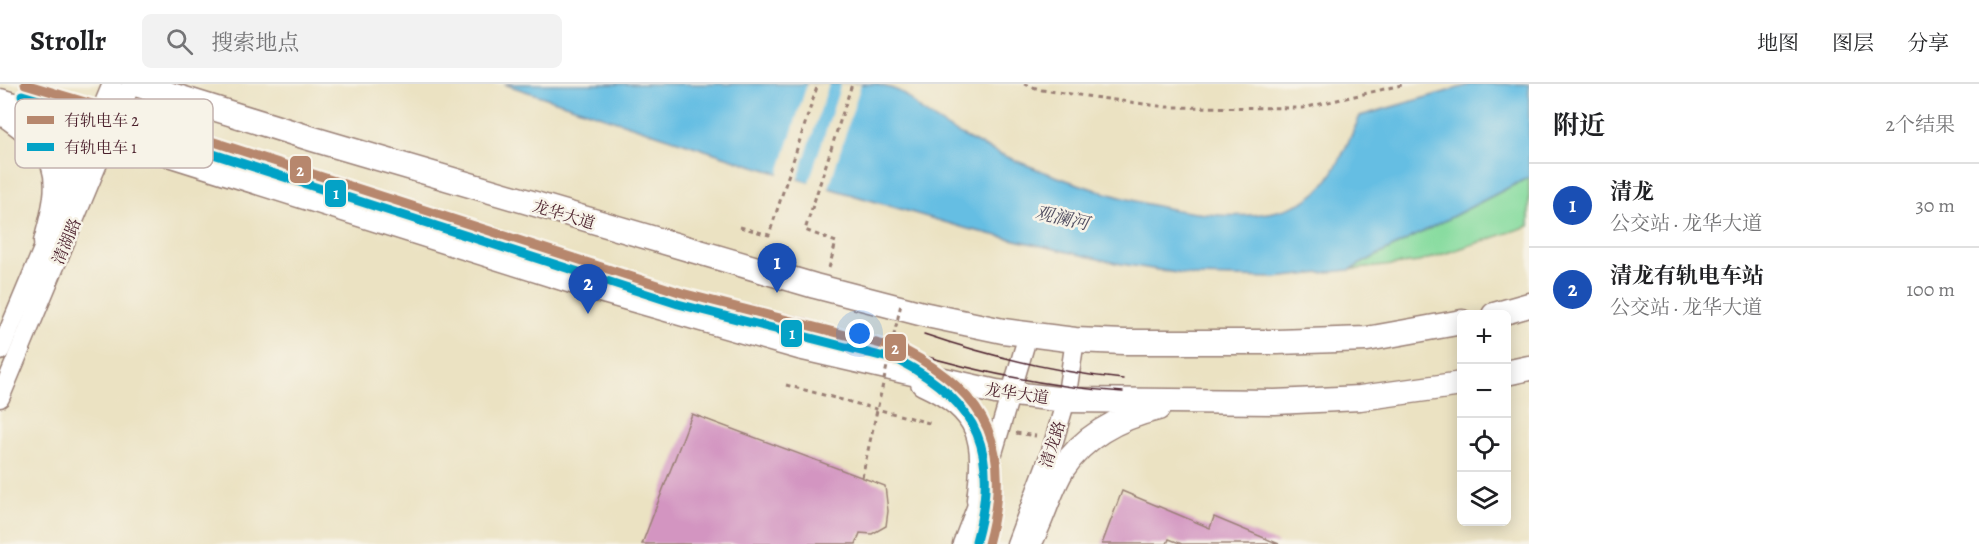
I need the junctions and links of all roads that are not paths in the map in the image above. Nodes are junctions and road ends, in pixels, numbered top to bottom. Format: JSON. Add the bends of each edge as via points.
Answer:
{"nodes":[{"id":1,"x":112,"y":84,"type":"edge"},
{"id":2,"x":131,"y":84,"type":"edge"},
{"id":3,"x":136,"y":84,"type":"edge"},
{"id":4,"x":109,"y":99,"type":"edge"},
{"id":5,"x":122,"y":99,"type":"edge"},
{"id":6,"x":183,"y":99,"type":"edge"},
{"id":7,"x":0,"y":101,"type":"edge"},
{"id":8,"x":15,"y":106,"type":"edge"},
{"id":9,"x":213,"y":108,"type":"edge"},
{"id":10,"x":0,"y":111,"type":"edge"},
{"id":11,"x":15,"y":122,"type":"edge"},
{"id":12,"x":55,"y":168,"type":"edge"},
{"id":13,"x":84,"y":168,"type":"edge"},
{"id":14,"x":89,"y":168,"type":"edge"},
{"id":15,"x":213,"y":168,"type":"edge"},
{"id":16,"x":46,"y":242,"type":"junction"},
{"id":17,"x":1529,"y":305,"type":"edge"},
{"id":18,"x":1511,"y":310,"type":"edge"},
{"id":19,"x":1457,"y":323,"type":"edge"},
{"id":20,"x":1028,"y":335,"type":"junction"},
{"id":21,"x":1075,"y":340,"type":"junction"},
{"id":22,"x":0,"y":351,"type":"edge"},
{"id":23,"x":891,"y":368,"type":"junction"},
{"id":24,"x":1529,"y":368,"type":"edge"},
{"id":25,"x":1511,"y":372,"type":"edge"},
{"id":26,"x":1457,"y":385,"type":"edge"},
{"id":27,"x":1012,"y":395,"type":"junction"},
{"id":28,"x":0,"y":398,"type":"edge"},
{"id":29,"x":1066,"y":400,"type":"junction"},
{"id":30,"x":1191,"y":401,"type":"junction"},
{"id":31,"x":979,"y":500,"type":"junction"},
{"id":32,"x":962,"y":544,"type":"edge"},
{"id":33,"x":1016,"y":544,"type":"edge"},
{"id":34,"x":1029,"y":544,"type":"edge"}],
"edges":[{"from":1,"to":4,"type":"street","name":"清湖路"},
{"from":2,"to":5,"type":"street","name":"清湖路"},
{"from":3,"to":6,"type":"main road","name":"龙华大道"},
{"from":7,"to":8,"type":"main road","name":"龙华大道"},
{"from":9,"to":20,"type":"main road","name":"龙华大道","via":[[815,286],[927,315]]},
{"from":10,"to":11,"type":"main road"},
{"from":12,"to":16,"type":"main road","via":[[58,195]]},
{"from":13,"to":16,"type":"street","name":"清湖路"},
{"from":14,"to":28,"type":"street","name":"清湖路"},
{"from":15,"to":23,"type":"main road","name":"龙华大道","via":[[607,292],[799,347]]},
{"from":16,"to":22,"type":"street","name":"清湖路"},
{"from":17,"to":18,"type":"main road"},
{"from":19,"to":21,"type":"main road","name":"龙华大道","via":[[1349,340]]},
{"from":20,"to":21,"type":"main road","name":"龙华大道"},
{"from":20,"to":27,"type":"street"},
{"from":21,"to":29,"type":"street","name":"清龙路"},
{"from":23,"to":27,"type":"main road","name":"龙华大道"},
{"from":23,"to":31,"type":"main road","via":[[934,388],[973,420],[984,453]]},
{"from":24,"to":25,"type":"main road"},
{"from":26,"to":30,"type":"main road","name":"龙华大道","via":[[1360,398]]},
{"from":27,"to":29,"type":"main road","name":"龙华大道"},
{"from":27,"to":31,"type":"street"},
{"from":29,"to":30,"type":"main road","name":"龙华大道"},
{"from":29,"to":33,"type":"street","name":"清龙路"},
{"from":30,"to":34,"type":"main road","via":[[1123,419],[1082,447],[1062,470]]},
{"from":31,"to":32,"type":"street"}]}
